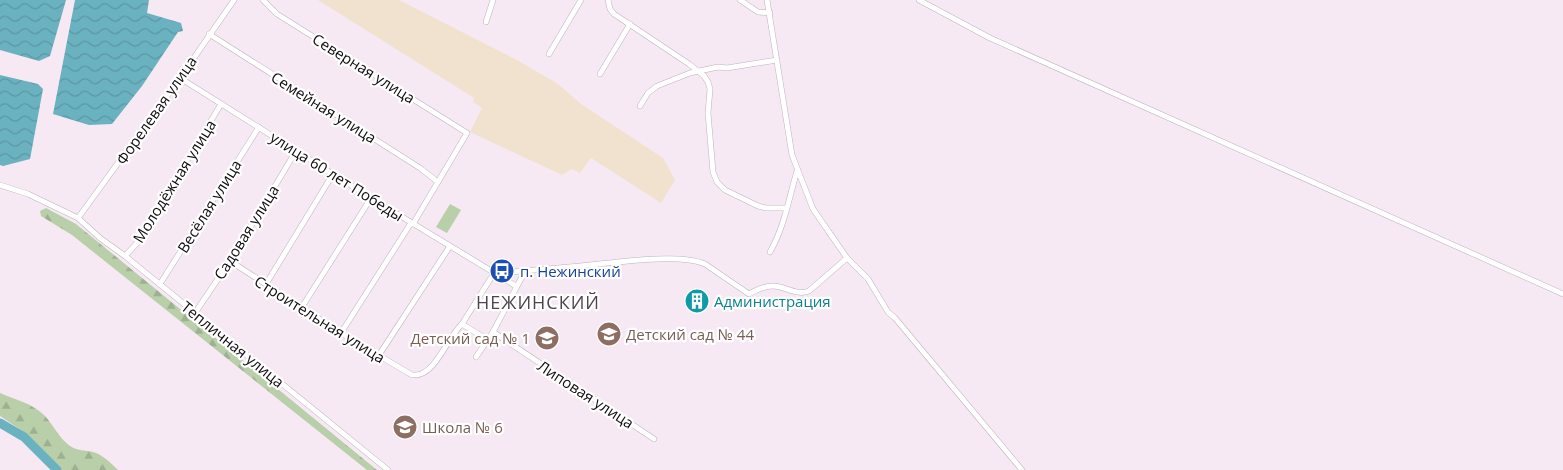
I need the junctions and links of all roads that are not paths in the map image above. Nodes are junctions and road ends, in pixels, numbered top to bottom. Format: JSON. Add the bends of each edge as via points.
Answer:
{"nodes":[{"id":1,"x":234,"y":0,"type":"edge"},
{"id":2,"x":263,"y":0,"type":"edge"},
{"id":3,"x":493,"y":0,"type":"edge"},
{"id":4,"x":581,"y":0,"type":"edge"},
{"id":5,"x":608,"y":0,"type":"edge"},
{"id":6,"x":740,"y":0,"type":"edge"},
{"id":7,"x":767,"y":0,"type":"edge"},
{"id":8,"x":919,"y":0,"type":"edge"},
{"id":9,"x":770,"y":13,"type":"junction"},
{"id":10,"x":486,"y":22,"type":"dead end"},
{"id":11,"x":630,"y":24,"type":"junction"},
{"id":12,"x":209,"y":34,"type":"junction"},
{"id":13,"x":549,"y":54,"type":"dead end"},
{"id":14,"x":778,"y":60,"type":"junction"},
{"id":15,"x":698,"y":71,"type":"junction"},
{"id":16,"x":600,"y":74,"type":"dead end"},
{"id":17,"x":180,"y":78,"type":"junction"},
{"id":18,"x":222,"y":104,"type":"junction"},
{"id":19,"x":640,"y":106,"type":"dead end"},
{"id":20,"x":258,"y":127,"type":"junction"},
{"id":21,"x":296,"y":151,"type":"junction"},
{"id":22,"x":797,"y":171,"type":"junction"},
{"id":23,"x":333,"y":174,"type":"junction"},
{"id":24,"x":438,"y":182,"type":"junction"},
{"id":25,"x":0,"y":185,"type":"edge"},
{"id":26,"x":371,"y":198,"type":"junction"},
{"id":27,"x":786,"y":208,"type":"junction"},
{"id":28,"x":78,"y":218,"type":"junction"},
{"id":29,"x":412,"y":223,"type":"junction"},
{"id":30,"x":450,"y":246,"type":"junction"},
{"id":31,"x":770,"y":252,"type":"dead end"},
{"id":32,"x":126,"y":256,"type":"junction"},
{"id":33,"x":847,"y":258,"type":"junction"},
{"id":34,"x":230,"y":261,"type":"junction"},
{"id":35,"x":525,"y":271,"type":"junction"},
{"id":36,"x":494,"y":273,"type":"junction"},
{"id":37,"x":160,"y":284,"type":"junction"},
{"id":38,"x":266,"y":284,"type":"junction"},
{"id":39,"x":516,"y":286,"type":"junction"},
{"id":40,"x":1563,"y":294,"type":"edge"},
{"id":41,"x":302,"y":307,"type":"junction"},
{"id":42,"x":195,"y":313,"type":"junction"},
{"id":43,"x":462,"y":324,"type":"junction"},
{"id":44,"x":493,"y":332,"type":"junction"},
{"id":45,"x":341,"y":333,"type":"junction"},
{"id":46,"x":488,"y":340,"type":"junction"},
{"id":47,"x":379,"y":355,"type":"junction"},
{"id":48,"x":476,"y":358,"type":"dead end"},
{"id":49,"x":654,"y":439,"type":"dead end"},
{"id":50,"x":388,"y":470,"type":"edge"},
{"id":51,"x":1022,"y":470,"type":"edge"}],
"edges":[{"from":1,"to":12,"type":"street","name":"Форелевая улица"},
{"from":2,"to":24,"type":"street","name":"Северная улица","via":[[278,14],[467,133]]},
{"from":3,"to":10,"type":"street"},
{"from":4,"to":13,"type":"street"},
{"from":5,"to":11,"type":"street","via":[[614,14]]},
{"from":6,"to":9,"type":"street","via":[[758,12]]},
{"from":7,"to":9,"type":"street"},
{"from":8,"to":40,"type":"street","via":[[990,38]]},
{"from":9,"to":14,"type":"street"},
{"from":11,"to":15,"type":"street"},
{"from":11,"to":16,"type":"street"},
{"from":12,"to":17,"type":"street","name":"Форелевая улица"},
{"from":12,"to":24,"type":"street","name":"Семейная улица"},
{"from":14,"to":15,"type":"street"},
{"from":14,"to":22,"type":"street"},
{"from":15,"to":19,"type":"street","via":[[657,86]]},
{"from":15,"to":27,"type":"street","via":[[710,89],[708,113],[713,172],[717,182],[730,193],[758,206]]},
{"from":17,"to":18,"type":"street","name":"улица 60 лет Победы"},
{"from":17,"to":28,"type":"street","name":"Форелевая улица"},
{"from":18,"to":20,"type":"street","name":"улица 60 лет Победы"},
{"from":18,"to":32,"type":"street","name":"Молодёжная улица","via":[[139,241]]},
{"from":20,"to":21,"type":"street","name":"улица 60 лет Победы"},
{"from":20,"to":37,"type":"street","name":"Весёлая улица"},
{"from":21,"to":23,"type":"street","name":"улица 60 лет Победы"},
{"from":21,"to":34,"type":"street","name":"Садовая улица"},
{"from":22,"to":27,"type":"street"},
{"from":22,"to":33,"type":"street","via":[[813,210]]},
{"from":23,"to":26,"type":"street","name":"улица 60 лет Победы"},
{"from":23,"to":38,"type":"street"},
{"from":24,"to":29,"type":"street"},
{"from":25,"to":28,"type":"street","name":"Тепличная улица","via":[[28,194]]},
{"from":26,"to":29,"type":"street","name":"улица 60 лет Победы"},
{"from":26,"to":41,"type":"street"},
{"from":27,"to":31,"type":"street"},
{"from":28,"to":32,"type":"street","name":"Тепличная улица"},
{"from":29,"to":30,"type":"street","name":"улица 60 лет Победы"},
{"from":29,"to":45,"type":"street"},
{"from":30,"to":36,"type":"street","name":"улица 60 лет Победы"},
{"from":30,"to":47,"type":"street"},
{"from":32,"to":37,"type":"street","name":"Тепличная улица"},
{"from":33,"to":35,"type":"street","via":[[805,292],[772,286],[749,294],[699,261],[688,260],[638,260]]},
{"from":33,"to":51,"type":"street","via":[[868,279],[888,312]]},
{"from":34,"to":38,"type":"street","name":"Строительная улица"},
{"from":34,"to":42,"type":"street","name":"Садовая улица"},
{"from":35,"to":36,"type":"street"},
{"from":35,"to":39,"type":"street"},
{"from":36,"to":39,"type":"street","name":"улица 60 лет Победы"},
{"from":36,"to":43,"type":"street"},
{"from":37,"to":42,"type":"street","name":"Тепличная улица"},
{"from":38,"to":41,"type":"street","name":"Строительная улица"},
{"from":39,"to":44,"type":"street"},
{"from":41,"to":45,"type":"street","name":"Строительная улица"},
{"from":42,"to":50,"type":"street","name":"Тепличная улица"},
{"from":43,"to":46,"type":"street"},
{"from":43,"to":47,"type":"street","name":"Строительная улица","via":[[431,368],[422,374],[412,375]]},
{"from":44,"to":46,"type":"street"},
{"from":44,"to":49,"type":"street","name":"Липовая улица"},
{"from":45,"to":47,"type":"street","name":"Строительная улица"},
{"from":46,"to":48,"type":"street"}]}
